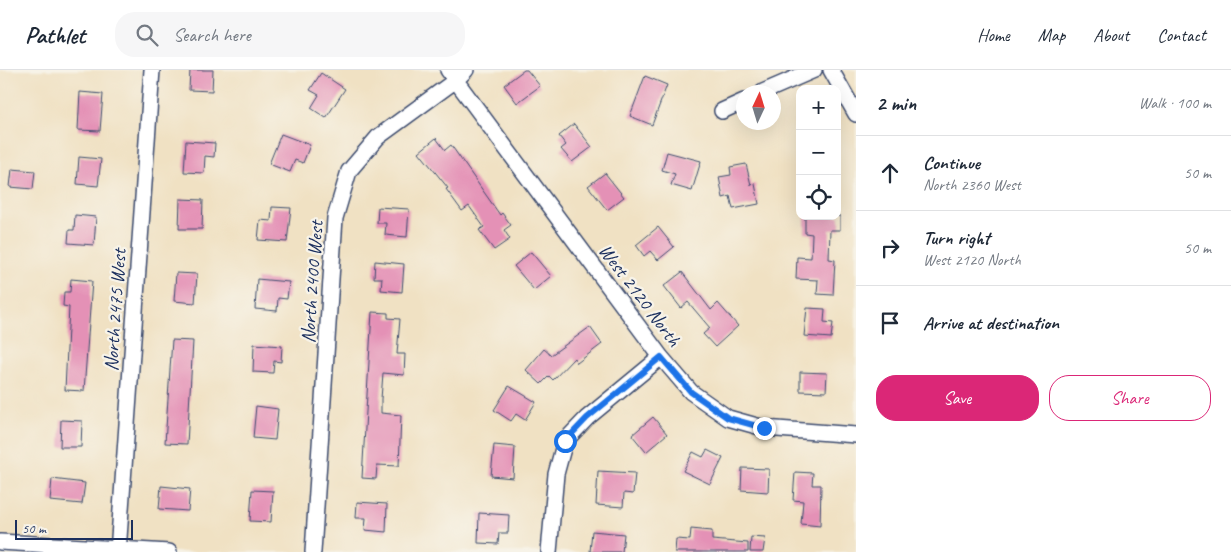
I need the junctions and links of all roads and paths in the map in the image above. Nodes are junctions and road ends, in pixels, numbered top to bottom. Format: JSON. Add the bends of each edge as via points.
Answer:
{"nodes":[{"id":1,"x":152,"y":70,"type":"edge"},
{"id":2,"x":814,"y":70,"type":"edge"},
{"id":3,"x":831,"y":70,"type":"edge"},
{"id":4,"x":456,"y":73,"type":"edge"},
{"id":5,"x":779,"y":85,"type":"edge"},
{"id":6,"x":736,"y":104,"type":"edge"},
{"id":7,"x":722,"y":110,"type":"dead end"},
{"id":8,"x":856,"y":114,"type":"edge"},
{"id":9,"x":661,"y":357,"type":"junction"},
{"id":10,"x":856,"y":435,"type":"edge"},
{"id":11,"x":0,"y":542,"type":"edge"},
{"id":12,"x":118,"y":550,"type":"edge"},
{"id":13,"x":169,"y":552,"type":"edge"},
{"id":14,"x":313,"y":552,"type":"edge"},
{"id":15,"x":549,"y":552,"type":"edge"}],
"edges":[{"from":1,"to":12,"type":"street","name":"North 2475 West"},
{"from":2,"to":5,"type":"street"},
{"from":3,"to":8,"type":"street"},
{"from":4,"to":9,"type":"street","name":"West 2120 North"},
{"from":4,"to":14,"type":"street","name":"North 2400 West","via":[[378,137],[349,171],[335,218]]},
{"from":6,"to":7,"type":"street"},
{"from":9,"to":10,"type":"street","name":"West 2120 North","via":[[691,392],[728,418],[764,428]]},
{"from":9,"to":15,"type":"street","via":[[587,418],[565,441],[556,474]]},
{"from":11,"to":12,"type":"street"},
{"from":12,"to":13,"type":"street"}]}
